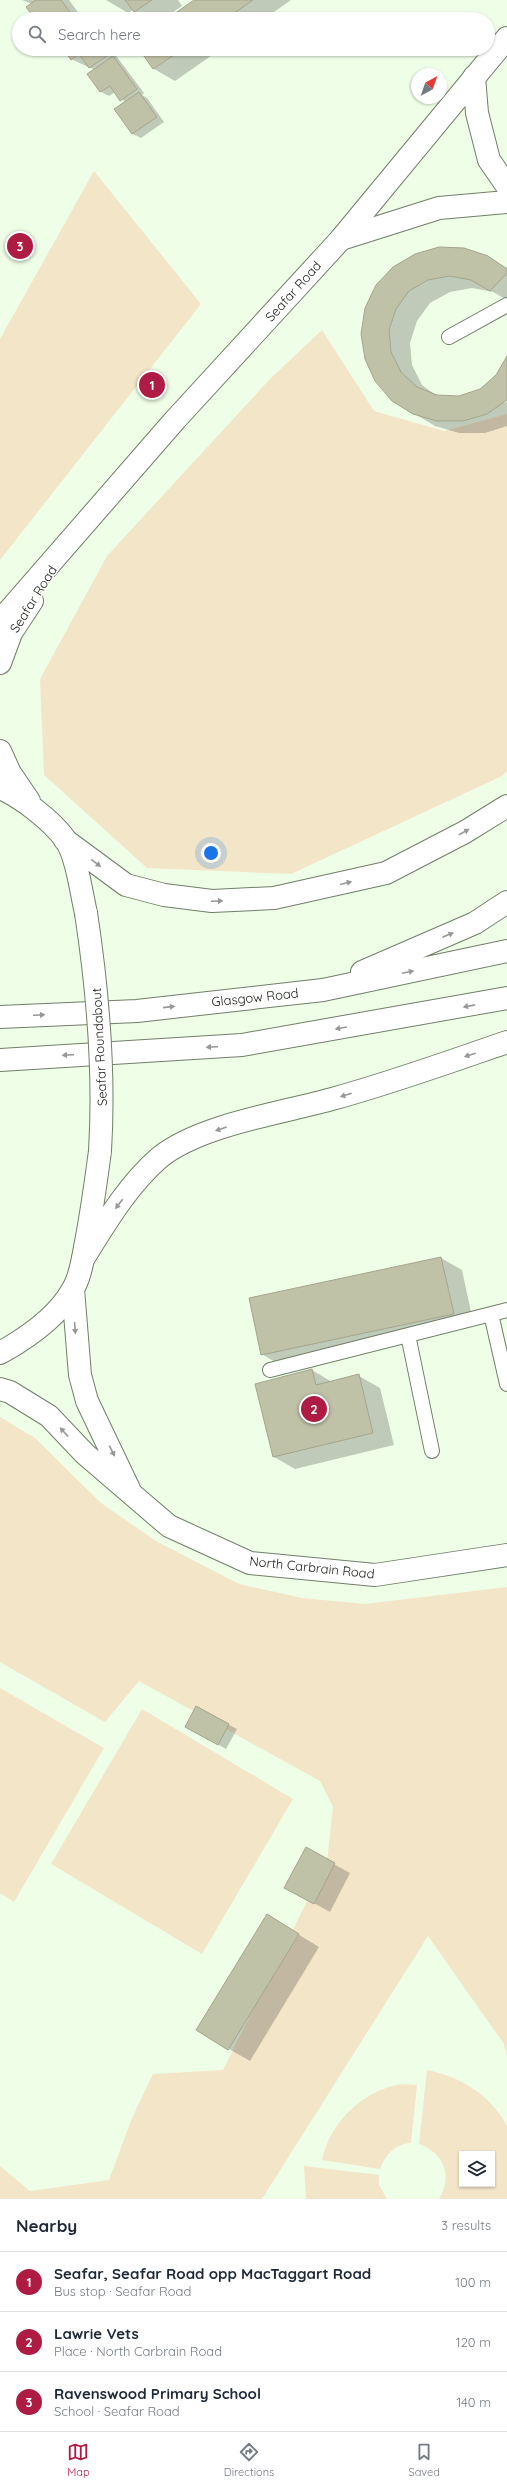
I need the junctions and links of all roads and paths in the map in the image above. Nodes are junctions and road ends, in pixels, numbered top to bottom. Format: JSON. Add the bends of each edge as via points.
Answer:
{"nodes":[{"id":1,"x":507,"y":38,"type":"edge"},
{"id":2,"x":495,"y":52,"type":"edge"},
{"id":3,"x":492,"y":56,"type":"edge"},
{"id":4,"x":474,"y":77,"type":"junction"},
{"id":5,"x":507,"y":186,"type":"edge"},
{"id":6,"x":507,"y":202,"type":"edge"},
{"id":7,"x":341,"y":239,"type":"junction"},
{"id":8,"x":507,"y":305,"type":"edge"},
{"id":9,"x":449,"y":338,"type":"dead end"},
{"id":10,"x":72,"y":538,"type":"junction"},
{"id":11,"x":0,"y":621,"type":"edge"},
{"id":12,"x":0,"y":663,"type":"edge"},
{"id":13,"x":0,"y":751,"type":"edge"},
{"id":14,"x":0,"y":788,"type":"edge"},
{"id":15,"x":507,"y":806,"type":"edge"},
{"id":16,"x":35,"y":810,"type":"junction"},
{"id":17,"x":65,"y":840,"type":"junction"},
{"id":18,"x":507,"y":902,"type":"edge"},
{"id":19,"x":507,"y":951,"type":"edge"},
{"id":20,"x":323,"y":990,"type":"junction"},
{"id":21,"x":507,"y":998,"type":"edge"},
{"id":22,"x":0,"y":1017,"type":"edge"},
{"id":23,"x":507,"y":1042,"type":"edge"},
{"id":24,"x":0,"y":1060,"type":"edge"},
{"id":25,"x":83,"y":1259,"type":"junction"},
{"id":26,"x":74,"y":1289,"type":"junction"},
{"id":27,"x":507,"y":1310,"type":"edge"},
{"id":28,"x":491,"y":1314,"type":"junction"},
{"id":29,"x":408,"y":1335,"type":"junction"},
{"id":30,"x":0,"y":1353,"type":"edge"},
{"id":31,"x":270,"y":1370,"type":"dead end"},
{"id":32,"x":507,"y":1384,"type":"edge"},
{"id":33,"x":0,"y":1389,"type":"edge"},
{"id":34,"x":432,"y":1451,"type":"dead end"},
{"id":35,"x":133,"y":1497,"type":"junction"},
{"id":36,"x":507,"y":1555,"type":"edge"}],
"edges":[{"from":1,"to":2,"type":"street","name":"Seafar Road"},
{"from":3,"to":4,"type":"street","name":"Seafar Road"},
{"from":4,"to":5,"type":"street","via":[[477,113],[489,160]]},
{"from":4,"to":7,"type":"street","name":"Seafar Road"},
{"from":6,"to":7,"type":"street","via":[[439,208]]},
{"from":7,"to":10,"type":"street","name":"Seafar Road","via":[[175,420]]},
{"from":8,"to":9,"type":"lane"},
{"from":10,"to":11,"type":"street","name":"Seafar Road"},
{"from":10,"to":12,"type":"street","name":"Seafar Road","via":[[11,633]]},
{"from":13,"to":16,"type":"street","via":[[10,773]]},
{"from":14,"to":16,"type":"street","name":"Seafar Roundabout"},
{"from":17,"to":15,"type":"street","one_way":true,"via":[[126,885],[164,895],[212,901],[274,898],[386,873],[465,832]]},
{"from":16,"to":17,"type":"street","name":"Seafar Roundabout"},
{"from":17,"to":25,"type":"street","name":"Seafar Roundabout","bridge":true,"via":[[76,867],[86,913],[100,1025],[103,1078],[100,1151]]},
{"from":20,"to":18,"type":"street","one_way":true,"via":[[475,923]]},
{"from":20,"to":19,"type":"street","name":"Glasgow Road","one_way":true},
{"from":22,"to":20,"type":"street","name":"Glasgow Road","one_way":true,"via":[[137,1011]]},
{"from":21,"to":24,"type":"street","one_way":true,"via":[[242,1045]]},
{"from":23,"to":25,"type":"street","one_way":true,"via":[[333,1099],[230,1126],[188,1140],[160,1158],[139,1178],[113,1211]]},
{"from":25,"to":26,"type":"street","name":"Seafar Roundabout"},
{"from":26,"to":30,"type":"street","name":"Seafar Roundabout","via":[[52,1315],[23,1340]]},
{"from":26,"to":35,"type":"street","name":"North Carbrain Road","one_way":true,"via":[[80,1375],[87,1401]]},
{"from":27,"to":28,"type":"lane"},
{"from":28,"to":29,"type":"lane"},
{"from":28,"to":32,"type":"lane"},
{"from":29,"to":31,"type":"lane"},
{"from":29,"to":34,"type":"lane"},
{"from":35,"to":33,"type":"street","name":"North Carbrain Road","one_way":true,"via":[[84,1454],[49,1416],[10,1392]]},
{"from":35,"to":36,"type":"street","name":"North Carbrain Road","via":[[168,1526],[250,1563],[375,1575]]}]}
